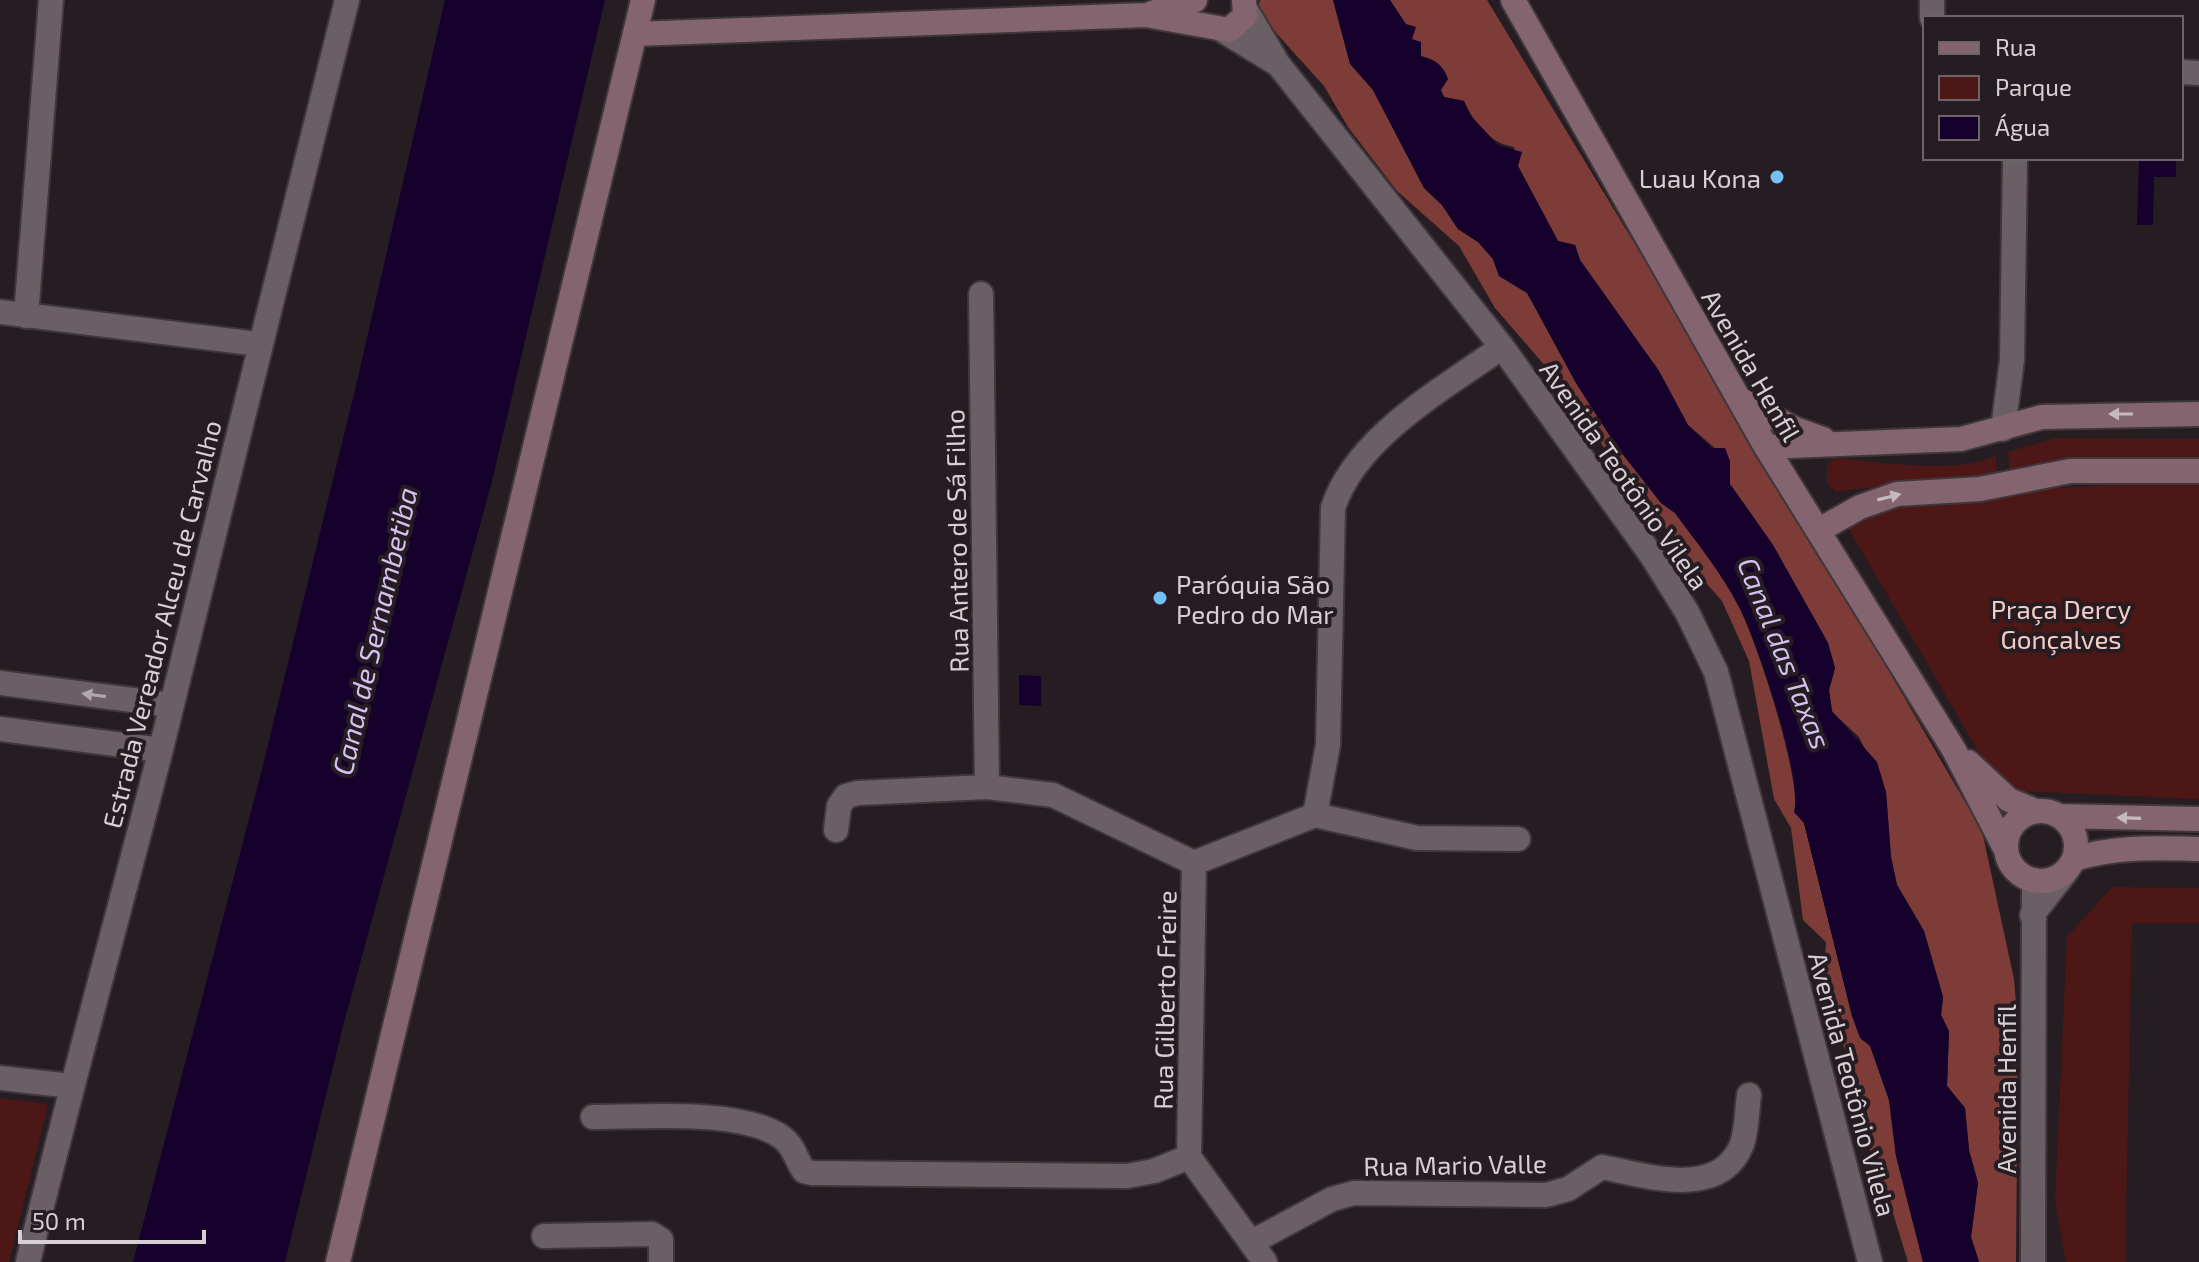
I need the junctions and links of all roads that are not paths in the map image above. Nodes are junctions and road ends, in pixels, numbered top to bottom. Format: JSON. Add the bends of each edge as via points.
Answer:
{"nodes":[{"id":1,"x":51,"y":0,"type":"edge"},
{"id":2,"x":347,"y":0,"type":"edge"},
{"id":3,"x":643,"y":0,"type":"edge"},
{"id":4,"x":1195,"y":0,"type":"edge"},
{"id":5,"x":1206,"y":0,"type":"edge"},
{"id":6,"x":1513,"y":0,"type":"edge"},
{"id":7,"x":1245,"y":3,"type":"edge"},
{"id":8,"x":1146,"y":15,"type":"junction"},
{"id":9,"x":1218,"y":29,"type":"junction"},
{"id":10,"x":635,"y":34,"type":"junction"},
{"id":11,"x":1278,"y":64,"type":"junction"},
{"id":12,"x":2015,"y":160,"type":"edge"},
{"id":13,"x":981,"y":294,"type":"dead end"},
{"id":14,"x":0,"y":312,"type":"edge"},
{"id":15,"x":26,"y":316,"type":"junction"},
{"id":16,"x":258,"y":344,"type":"junction"},
{"id":17,"x":1502,"y":347,"type":"junction"},
{"id":18,"x":1738,"y":399,"type":"junction"},
{"id":19,"x":2199,"y":414,"type":"edge"},
{"id":20,"x":2003,"y":429,"type":"junction"},
{"id":21,"x":1854,"y":442,"type":"junction"},
{"id":22,"x":1766,"y":447,"type":"junction"},
{"id":23,"x":2199,"y":471,"type":"edge"},
{"id":24,"x":1819,"y":530,"type":"junction"},
{"id":25,"x":0,"y":683,"type":"edge"},
{"id":26,"x":171,"y":705,"type":"junction"},
{"id":27,"x":0,"y":729,"type":"edge"},
{"id":28,"x":161,"y":750,"type":"junction"},
{"id":29,"x":1954,"y":750,"type":"junction"},
{"id":30,"x":987,"y":787,"type":"junction"},
{"id":31,"x":2048,"y":814,"type":"junction"},
{"id":32,"x":1315,"y":815,"type":"junction"},
{"id":33,"x":2199,"y":819,"type":"edge"},
{"id":34,"x":836,"y":830,"type":"dead end"},
{"id":35,"x":1518,"y":839,"type":"dead end"},
{"id":36,"x":2199,"y":849,"type":"edge"},
{"id":37,"x":2006,"y":850,"type":"junction"},
{"id":38,"x":1194,"y":863,"type":"junction"},
{"id":39,"x":2071,"y":864,"type":"junction"},
{"id":40,"x":2034,"y":880,"type":"junction"},
{"id":41,"x":2032,"y":915,"type":"junction"},
{"id":42,"x":0,"y":1078,"type":"edge"},
{"id":43,"x":71,"y":1086,"type":"junction"},
{"id":44,"x":1749,"y":1095,"type":"dead end"},
{"id":45,"x":593,"y":1117,"type":"dead end"},
{"id":46,"x":1189,"y":1157,"type":"junction"},
{"id":47,"x":544,"y":1236,"type":"dead end"},
{"id":48,"x":661,"y":1251,"type":"edge"},
{"id":49,"x":1258,"y":1252,"type":"edge"},
{"id":50,"x":28,"y":1262,"type":"edge"},
{"id":51,"x":338,"y":1262,"type":"edge"},
{"id":52,"x":1870,"y":1262,"type":"edge"},
{"id":53,"x":2033,"y":1262,"type":"edge"}],
"edges":[{"from":1,"to":15,"type":"street"},
{"from":2,"to":16,"type":"street","name":"Estrada Vereador Alceu de Carvalho"},
{"from":3,"to":10,"type":"street"},
{"from":4,"to":8,"type":"street","name":"Avenida Teotônio Vilela"},
{"from":5,"to":9,"type":"street","via":[[1206,19]]},
{"from":6,"to":18,"type":"street","name":"Avenida Henfil"},
{"from":7,"to":9,"type":"street","via":[[1241,23]]},
{"from":7,"to":11,"type":"street","name":"Avenida Teotônio Vilela"},
{"from":8,"to":9,"type":"street","name":"Avenida Teotônio Vilela"},
{"from":8,"to":10,"type":"street","name":"Avenida Teotônio Vilela"},
{"from":9,"to":11,"type":"street","name":"Avenida Teotônio Vilela"},
{"from":10,"to":51,"type":"street"},
{"from":11,"to":17,"type":"street","name":"Avenida Teotônio Vilela"},
{"from":12,"to":20,"type":"street","via":[[2012,360]]},
{"from":13,"to":30,"type":"street","name":"Rua Antero de Sá Filho"},
{"from":14,"to":15,"type":"street"},
{"from":15,"to":16,"type":"street"},
{"from":16,"to":26,"type":"street","name":"Estrada Vereador Alceu de Carvalho"},
{"from":17,"to":32,"type":"street","via":[[1364,451],[1339,489],[1333,508],[1328,745]]},
{"from":17,"to":52,"type":"street","name":"Avenida Teotônio Vilela","via":[[1664,574],[1716,672]]},
{"from":18,"to":21,"type":"street","via":[[1824,440]]},
{"from":18,"to":22,"type":"street","name":"Avenida Henfil"},
{"from":19,"to":20,"type":"street","one_way":true,"via":[[2042,417]]},
{"from":20,"to":21,"type":"street","via":[[1961,439]]},
{"from":21,"to":22,"type":"street"},
{"from":22,"to":24,"type":"street","name":"Avenida Henfil"},
{"from":24,"to":23,"type":"street","one_way":true,"via":[[1897,494],[1980,489],[2070,471]]},
{"from":24,"to":29,"type":"street","name":"Avenida Henfil"},
{"from":26,"to":25,"type":"street","one_way":true},
{"from":26,"to":28,"type":"street","name":"Estrada Vereador Alceu de Carvalho"},
{"from":27,"to":28,"type":"street"},
{"from":28,"to":43,"type":"street","name":"Estrada Vereador Alceu de Carvalho"},
{"from":29,"to":31,"type":"street","name":"Avenida Henfil","via":[[2009,800]]},
{"from":29,"to":37,"type":"street","name":"Avenida Henfil"},
{"from":30,"to":34,"type":"street","via":[[846,796]]},
{"from":30,"to":38,"type":"street","via":[[1022,789],[1078,804]]},
{"from":33,"to":31,"type":"street","one_way":true},
{"from":31,"to":37,"type":"street","via":[[2014,824]]},
{"from":31,"to":39,"type":"street","via":[[2075,835]]},
{"from":32,"to":35,"type":"street","via":[[1417,838]]},
{"from":32,"to":38,"type":"street","name":"Rua Gilberto Freire"},
{"from":36,"to":39,"type":"street","via":[[2106,849]]},
{"from":37,"to":40,"type":"street","via":[[2021,874]]},
{"from":38,"to":46,"type":"street","name":"Rua Gilberto Freire"},
{"from":39,"to":40,"type":"street","via":[[2058,877]]},
{"from":39,"to":41,"type":"street"},
{"from":40,"to":41,"type":"street","name":"Avenida Henfil"},
{"from":41,"to":53,"type":"street","name":"Avenida Henfil"},
{"from":42,"to":43,"type":"street"},
{"from":43,"to":50,"type":"street","name":"Estrada Vereador Alceu de Carvalho"},
{"from":44,"to":49,"type":"street","name":"Rua Mario Valle","via":[[1742,1143],[1721,1170],[1682,1182],[1602,1167],[1568,1189],[1546,1195],[1354,1193],[1332,1199]]},
{"from":45,"to":46,"type":"street","via":[[703,1117],[750,1125],[779,1135],[794,1149],[804,1171],[812,1173],[1127,1176]]},
{"from":46,"to":49,"type":"street"},
{"from":47,"to":48,"type":"street","via":[[643,1233]]}]}
